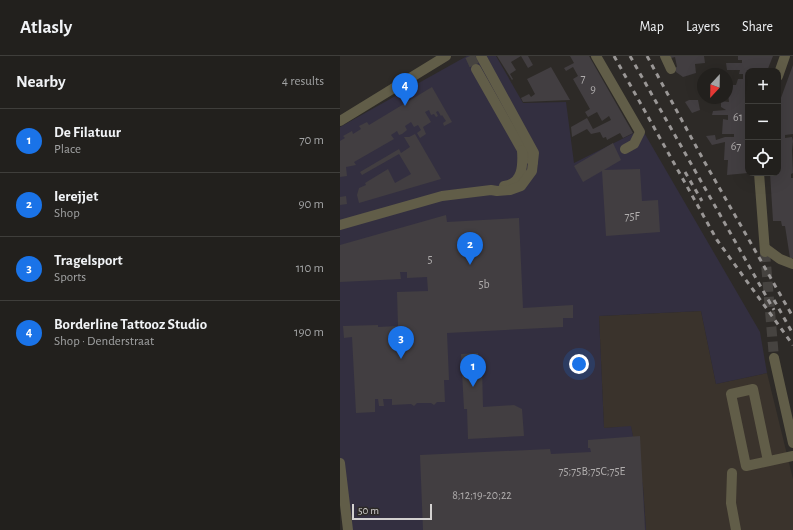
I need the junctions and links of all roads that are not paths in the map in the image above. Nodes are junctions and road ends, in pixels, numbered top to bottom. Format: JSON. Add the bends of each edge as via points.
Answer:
{"nodes":[{"id":1,"x":446,"y":56,"type":"edge"},
{"id":2,"x":481,"y":56,"type":"edge"},
{"id":3,"x":596,"y":56,"type":"edge"},
{"id":4,"x":665,"y":56,"type":"edge"},
{"id":5,"x":785,"y":56,"type":"edge"},
{"id":6,"x":781,"y":68,"type":"edge"},
{"id":7,"x":476,"y":69,"type":"tunnel mouth"},
{"id":8,"x":671,"y":69,"type":"dead end"},
{"id":9,"x":340,"y":121,"type":"edge"},
{"id":10,"x":625,"y":149,"type":"dead end"},
{"id":11,"x":522,"y":150,"type":"junction"},
{"id":12,"x":533,"y":162,"type":"junction"},
{"id":13,"x":759,"y":176,"type":"edge"},
{"id":14,"x":492,"y":190,"type":"junction"},
{"id":15,"x":340,"y":225,"type":"edge"},
{"id":16,"x":793,"y":264,"type":"edge"},
{"id":17,"x":774,"y":358,"type":"tunnel mouth"},
{"id":18,"x":793,"y":443,"type":"edge"},
{"id":19,"x":793,"y":456,"type":"edge"},
{"id":20,"x":768,"y":461,"type":"junction"},
{"id":21,"x":340,"y":463,"type":"edge"},
{"id":22,"x":732,"y":473,"type":"dead end"},
{"id":23,"x":348,"y":530,"type":"edge"},
{"id":24,"x":736,"y":530,"type":"edge"}],
"edges":[{"from":1,"to":9,"type":"street"},
{"from":2,"to":12,"type":"street","via":[[534,153]]},
{"from":3,"to":10,"type":"street","via":[[640,132],[634,144]]},
{"from":4,"to":8,"type":"street"},
{"from":5,"to":6,"type":"street"},
{"from":7,"to":11,"type":"street"},
{"from":11,"to":12,"type":"street"},
{"from":11,"to":14,"type":"street","via":[[523,165],[517,179],[511,184]]},
{"from":12,"to":14,"type":"street","via":[[529,177],[521,186],[510,190]]},
{"from":13,"to":16,"type":"street","via":[[765,250]]},
{"from":14,"to":15,"type":"street","via":[[442,196]]},
{"from":17,"to":18,"type":"street"},
{"from":19,"to":20,"type":"street"},
{"from":20,"to":20,"type":"street","via":[[753,389],[731,394],[746,466]]},
{"from":21,"to":23,"type":"street"},
{"from":22,"to":24,"type":"street","via":[[731,503]]}]}
